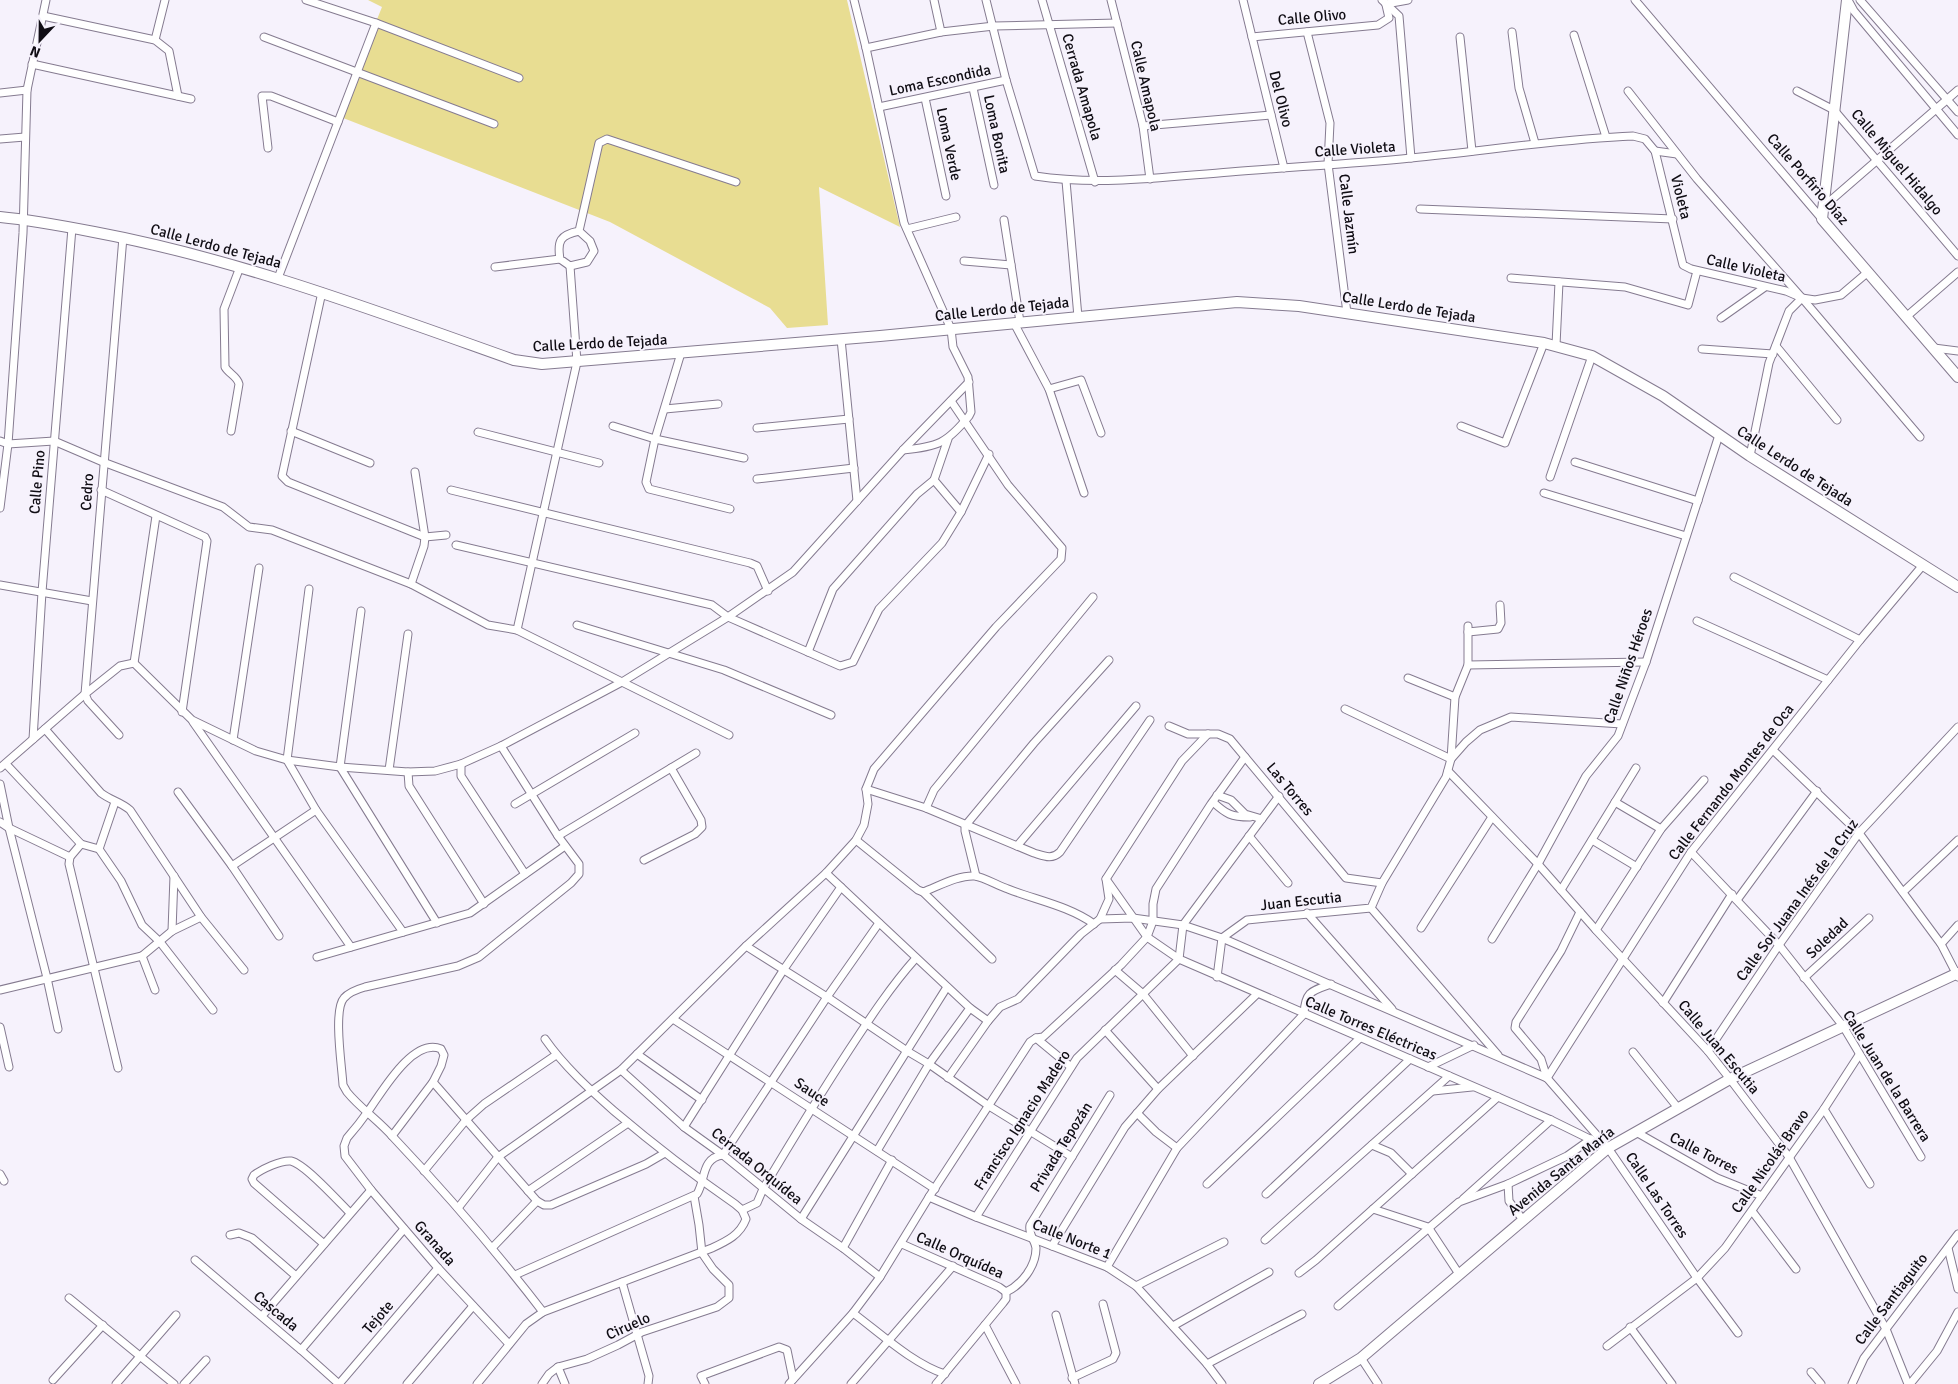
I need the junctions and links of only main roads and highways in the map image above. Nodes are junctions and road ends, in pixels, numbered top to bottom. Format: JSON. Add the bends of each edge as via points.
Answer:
{"nodes":[{"id":1,"x":1848,"y":0,"type":"edge"},
{"id":2,"x":0,"y":217,"type":"edge"},
{"id":3,"x":1958,"y":377,"type":"edge"},
{"id":4,"x":1958,"y":587,"type":"edge"},
{"id":5,"x":1957,"y":975,"type":"edge"},
{"id":6,"x":1319,"y":1384,"type":"edge"}],
"edges":[{"from":1,"to":3,"type":"main road","name":"Calle Porfirio Díaz","via":[[1822,219]]},
{"from":2,"to":4,"type":"main road","name":"Calle Lerdo de Tejada","via":[[123,238],[240,267],[322,292],[514,360],[542,364],[841,340],[1238,302],[1299,306],[1544,343],[1592,356],[1663,396],[1750,456]]},
{"from":5,"to":6,"type":"main road","name":"Avenida Santa María","via":[[1730,1079],[1608,1148],[1361,1358]]}]}
